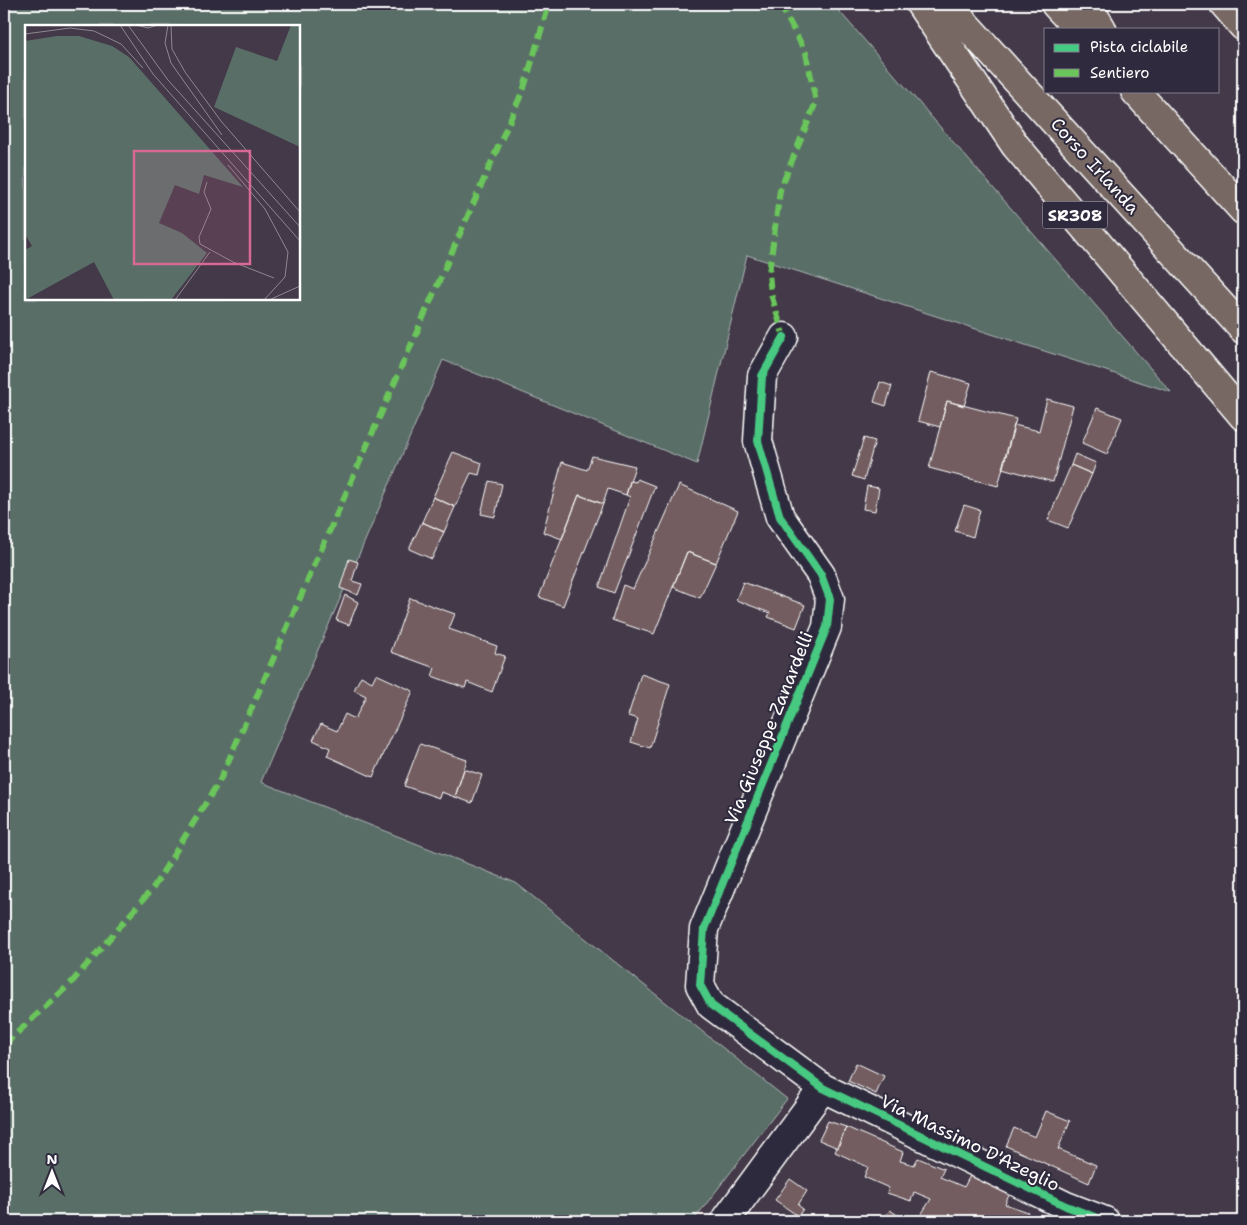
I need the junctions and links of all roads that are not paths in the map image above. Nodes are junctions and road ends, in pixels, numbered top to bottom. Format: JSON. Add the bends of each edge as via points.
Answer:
{"nodes":[{"id":1,"x":920,"y":4,"type":"edge"},
{"id":2,"x":947,"y":4,"type":"edge"},
{"id":3,"x":1055,"y":4,"type":"edge"},
{"id":4,"x":1087,"y":4,"type":"edge"},
{"id":5,"x":1224,"y":4,"type":"edge"},
{"id":6,"x":1243,"y":26,"type":"edge"},
{"id":7,"x":1077,"y":28,"type":"edge"},
{"id":8,"x":1101,"y":28,"type":"edge"},
{"id":9,"x":1138,"y":94,"type":"edge"},
{"id":10,"x":1243,"y":210,"type":"edge"},
{"id":11,"x":1243,"y":329,"type":"edge"},
{"id":12,"x":784,"y":338,"type":"dead end"},
{"id":13,"x":1243,"y":416,"type":"edge"},
{"id":14,"x":823,"y":1088,"type":"junction"},
{"id":15,"x":725,"y":1221,"type":"edge"},
{"id":16,"x":1106,"y":1221,"type":"edge"}],
"edges":[{"from":1,"to":13,"type":"highway","number":"SR308","via":[[1015,144]]},
{"from":2,"to":11,"type":"highway","name":"Corso Irlanda","number":"SR308"},
{"from":3,"to":7,"type":"highway"},
{"from":4,"to":8,"type":"highway"},
{"from":5,"to":6,"type":"highway"},
{"from":9,"to":10,"type":"highway"},
{"from":12,"to":14,"type":"street","name":"Via Giuseppe Zanardelli","via":[[762,376],[758,441],[780,516],[821,575],[830,599],[827,627],[704,929],[700,985],[711,1005]]},
{"from":14,"to":15,"type":"street"},
{"from":14,"to":16,"type":"street","name":"Via Massimo D'Azeglio","via":[[1066,1206]]}]}
